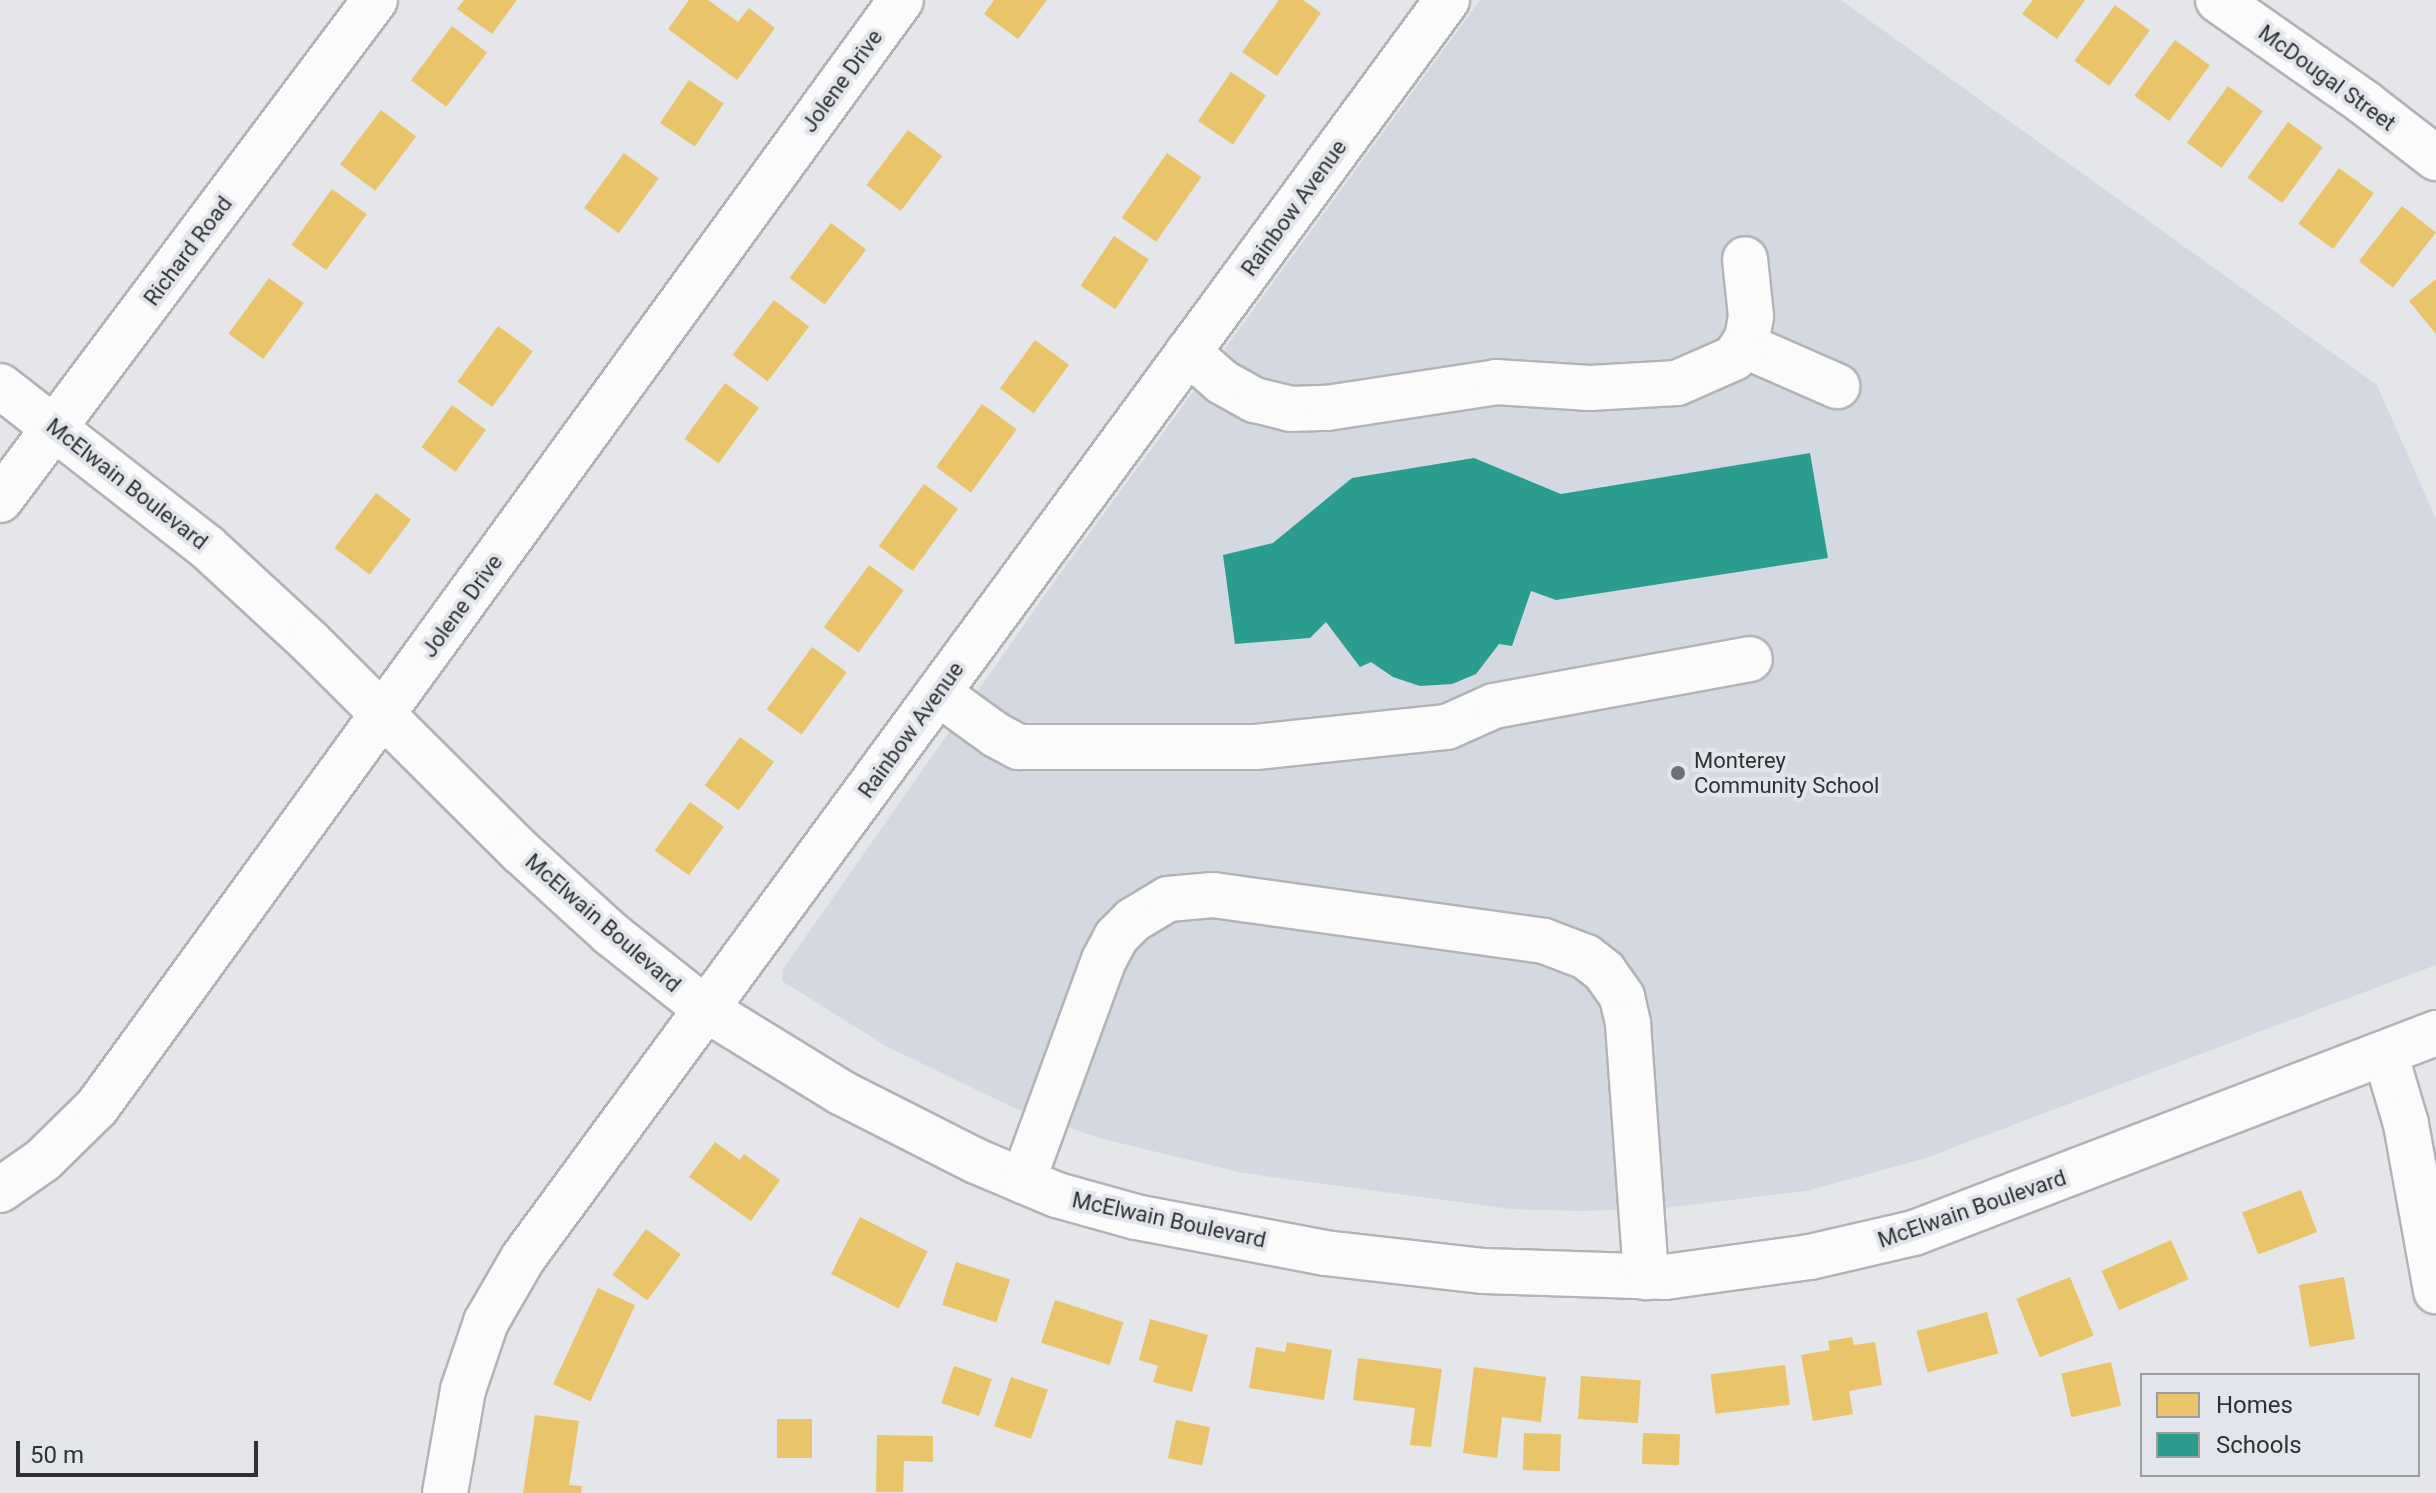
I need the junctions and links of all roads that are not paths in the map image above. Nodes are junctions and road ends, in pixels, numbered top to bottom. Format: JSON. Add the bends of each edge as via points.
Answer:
{"nodes":[{"id":1,"x":375,"y":0,"type":"edge"},
{"id":2,"x":901,"y":0,"type":"edge"},
{"id":3,"x":1447,"y":0,"type":"edge"},
{"id":4,"x":2218,"y":0,"type":"edge"},
{"id":5,"x":2436,"y":158,"type":"edge"},
{"id":6,"x":1745,"y":259,"type":"dead end"},
{"id":7,"x":1743,"y":345,"type":"junction"},
{"id":8,"x":1188,"y":352,"type":"junction"},
{"id":9,"x":0,"y":386,"type":"edge"},
{"id":10,"x":1837,"y":386,"type":"dead end"},
{"id":11,"x":54,"y":425,"type":"junction"},
{"id":12,"x":0,"y":500,"type":"edge"},
{"id":13,"x":1750,"y":659,"type":"dead end"},
{"id":14,"x":938,"y":693,"type":"junction"},
{"id":15,"x":383,"y":717,"type":"junction"},
{"id":16,"x":707,"y":1010,"type":"junction"},
{"id":17,"x":2436,"y":1033,"type":"edge"},
{"id":18,"x":2385,"y":1053,"type":"junction"},
{"id":19,"x":1023,"y":1181,"type":"junction"},
{"id":20,"x":0,"y":1190,"type":"edge"},
{"id":21,"x":1646,"y":1277,"type":"junction"},
{"id":22,"x":2436,"y":1291,"type":"edge"},
{"id":23,"x":445,"y":1493,"type":"edge"}],
"edges":[{"from":1,"to":11,"type":"street","name":"Richard Road"},
{"from":2,"to":15,"type":"street","name":"Jolene Drive"},
{"from":3,"to":8,"type":"street","name":"Rainbow Avenue"},
{"from":4,"to":5,"type":"street","name":"McDougal Street"},
{"from":6,"to":7,"type":"street","via":[[1751,316]]},
{"from":7,"to":8,"type":"street","via":[[1734,358],[1677,383],[1590,388],[1496,382],[1290,409],[1255,400],[1222,382]]},
{"from":7,"to":10,"type":"street"},
{"from":8,"to":14,"type":"street","name":"Rainbow Avenue"},
{"from":9,"to":11,"type":"street","name":"McElwain Boulevard"},
{"from":11,"to":12,"type":"street","name":"Richard Road"},
{"from":11,"to":15,"type":"street","name":"McElwain Boulevard","via":[[207,547]]},
{"from":13,"to":14,"type":"street","via":[[1494,706],[1435,729],[1256,747],[1019,747]]},
{"from":14,"to":16,"type":"street","name":"Rainbow Avenue"},
{"from":15,"to":16,"type":"street","name":"McElwain Boulevard","via":[[566,893]]},
{"from":15,"to":20,"type":"street","name":"Jolene Drive","via":[[97,1107],[43,1160]]},
{"from":16,"to":19,"type":"street","name":"McElwain Boulevard","via":[[842,1093]]},
{"from":16,"to":23,"type":"street","name":"Rainbow Avenue","via":[[523,1258],[486,1322],[463,1390]]},
{"from":17,"to":18,"type":"street","name":"McElwain Boulevard"},
{"from":18,"to":21,"type":"street","name":"McElwain Boulevard","via":[[1914,1233],[1810,1257]]},
{"from":18,"to":22,"type":"street","via":[[2406,1124]]},
{"from":19,"to":21,"type":"street","name":"McElwain Boulevard","via":[[1136,1217],[1325,1253],[1484,1271]]},
{"from":19,"to":21,"type":"street","via":[[1104,960],[1133,920],[1168,899],[1213,895],[1544,941],[1586,957],[1604,971],[1622,997]]}]}
